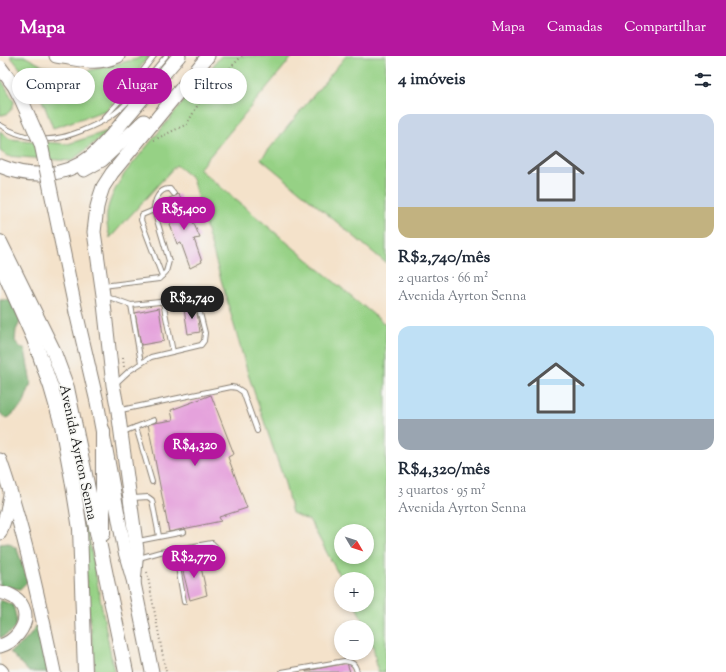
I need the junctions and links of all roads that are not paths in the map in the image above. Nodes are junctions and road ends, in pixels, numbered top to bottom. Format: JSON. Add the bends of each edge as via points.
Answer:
{"nodes":[{"id":1,"x":56,"y":56,"type":"edge"},
{"id":2,"x":118,"y":56,"type":"edge"},
{"id":3,"x":154,"y":56,"type":"edge"},
{"id":4,"x":166,"y":56,"type":"edge"},
{"id":5,"x":179,"y":56,"type":"edge"},
{"id":6,"x":208,"y":56,"type":"edge"},
{"id":7,"x":0,"y":67,"type":"edge"},
{"id":8,"x":174,"y":96,"type":"junction"},
{"id":9,"x":102,"y":122,"type":"junction"},
{"id":10,"x":1,"y":125,"type":"edge"},
{"id":11,"x":0,"y":166,"type":"edge"},
{"id":12,"x":51,"y":174,"type":"junction"},
{"id":13,"x":174,"y":194,"type":"dead end"},
{"id":14,"x":154,"y":210,"type":"junction"},
{"id":15,"x":0,"y":242,"type":"edge"},
{"id":16,"x":0,"y":263,"type":"edge"},
{"id":17,"x":162,"y":276,"type":"junction"},
{"id":18,"x":102,"y":291,"type":"junction"},
{"id":19,"x":163,"y":302,"type":"junction"},
{"id":20,"x":131,"y":305,"type":"junction"},
{"id":21,"x":173,"y":352,"type":"junction"},
{"id":22,"x":141,"y":363,"type":"junction"},
{"id":23,"x":113,"y":385,"type":"junction"},
{"id":24,"x":118,"y":411,"type":"junction"},
{"id":25,"x":154,"y":420,"type":"dead end"},
{"id":26,"x":136,"y":427,"type":"junction"},
{"id":27,"x":103,"y":431,"type":"junction"},
{"id":28,"x":121,"y":432,"type":"junction"},
{"id":29,"x":258,"y":432,"type":"dead end"},
{"id":30,"x":0,"y":460,"type":"edge"},
{"id":31,"x":152,"y":482,"type":"dead end"},
{"id":32,"x":10,"y":489,"type":"junction"},
{"id":33,"x":130,"y":499,"type":"junction"},
{"id":34,"x":184,"y":532,"type":"dead end"},
{"id":35,"x":0,"y":533,"type":"edge"},
{"id":36,"x":159,"y":536,"type":"junction"},
{"id":37,"x":136,"y":541,"type":"junction"},
{"id":38,"x":175,"y":550,"type":"junction"},
{"id":39,"x":220,"y":557,"type":"dead end"},
{"id":40,"x":136,"y":559,"type":"junction"},
{"id":41,"x":103,"y":565,"type":"junction"},
{"id":42,"x":134,"y":583,"type":"junction"},
{"id":43,"x":0,"y":592,"type":"edge"},
{"id":44,"x":184,"y":602,"type":"dead end"},
{"id":45,"x":0,"y":646,"type":"edge"},
{"id":46,"x":54,"y":672,"type":"edge"},
{"id":47,"x":85,"y":672,"type":"edge"},
{"id":48,"x":126,"y":672,"type":"edge"},
{"id":49,"x":152,"y":672,"type":"edge"},
{"id":50,"x":282,"y":672,"type":"edge"},
{"id":51,"x":357,"y":672,"type":"edge"}],
"edges":[{"from":1,"to":2,"type":"highway","via":[[90,62]]},
{"from":3,"to":9,"type":"lane"},
{"from":4,"to":9,"type":"lane","via":[[122,107]]},
{"from":5,"to":12,"type":"highway","via":[[88,159]]},
{"from":6,"to":8,"type":"highway"},
{"from":7,"to":27,"type":"highway","name":"Avenida Ayrton Senna","bridge":true,"via":[[17,91],[41,144]]},
{"from":8,"to":12,"type":"highway","via":[[102,160],[78,172],[66,175]]},
{"from":8,"to":18,"type":"highway","name":"Avenida Ayrton Senna","via":[[119,163],[103,187],[94,232]]},
{"from":9,"to":10,"type":"lane","via":[[72,134],[49,139],[24,136]]},
{"from":11,"to":12,"type":"highway","via":[[30,174]]},
{"from":13,"to":14,"type":"lane","via":[[170,189],[166,189],[156,197]]},
{"from":14,"to":17,"type":"lane","via":[[169,261]]},
{"from":14,"to":17,"type":"lane","via":[[142,215],[141,220]]},
{"from":15,"to":41,"type":"highway","name":"Avenida Ayrton Senna","via":[[53,350],[67,388]]},
{"from":16,"to":47,"type":"highway","name":"Avenida Ayrton Senna","via":[[34,339],[62,426],[80,529]]},
{"from":17,"to":18,"type":"lane","via":[[159,279]]},
{"from":18,"to":20,"type":"lane"},
{"from":18,"to":23,"type":"highway","name":"Avenida Ayrton Senna"},
{"from":19,"to":20,"type":"lane"},
{"from":19,"to":21,"type":"lane"},
{"from":19,"to":21,"type":"lane","via":[[194,300],[198,305],[205,333],[201,345]]},
{"from":20,"to":22,"type":"lane"},
{"from":21,"to":22,"type":"lane","via":[[151,357]]},
{"from":22,"to":23,"type":"lane"},
{"from":23,"to":24,"type":"highway","name":"Avenida Ayrton Senna"},
{"from":24,"to":28,"type":"highway","name":"Avenida Ayrton Senna"},
{"from":24,"to":29,"type":"lane","via":[[231,387],[243,392]]},
{"from":25,"to":26,"type":"lane"},
{"from":26,"to":28,"type":"lane"},
{"from":26,"to":31,"type":"lane"},
{"from":27,"to":41,"type":"highway"},
{"from":27,"to":42,"type":"highway","name":"Avenida Ayrton Senna","via":[[125,552]]},
{"from":28,"to":33,"type":"highway","name":"Avenida Ayrton Senna"},
{"from":30,"to":32,"type":"highway"},
{"from":32,"to":35,"type":"highway","via":[[7,512]]},
{"from":32,"to":46,"type":"highway","via":[[40,602]]},
{"from":33,"to":36,"type":"lane","via":[[151,498]]},
{"from":33,"to":37,"type":"highway","name":"Avenida Ayrton Senna"},
{"from":34,"to":36,"type":"lane"},
{"from":36,"to":37,"type":"lane"},
{"from":37,"to":40,"type":"highway","name":"Avenida Ayrton Senna"},
{"from":38,"to":39,"type":"lane","via":[[212,543]]},
{"from":38,"to":40,"type":"lane"},
{"from":38,"to":44,"type":"lane"},
{"from":40,"to":42,"type":"highway","name":"Avenida Ayrton Senna"},
{"from":41,"to":48,"type":"highway","name":"Avenida Ayrton Senna"},
{"from":42,"to":49,"type":"highway","name":"Avenida Ayrton Senna"},
{"from":43,"to":45,"type":"highway","via":[[16,599],[25,616],[22,628],[14,638]]},
{"from":50,"to":51,"type":"lane","via":[[344,661],[353,663]]}]}
